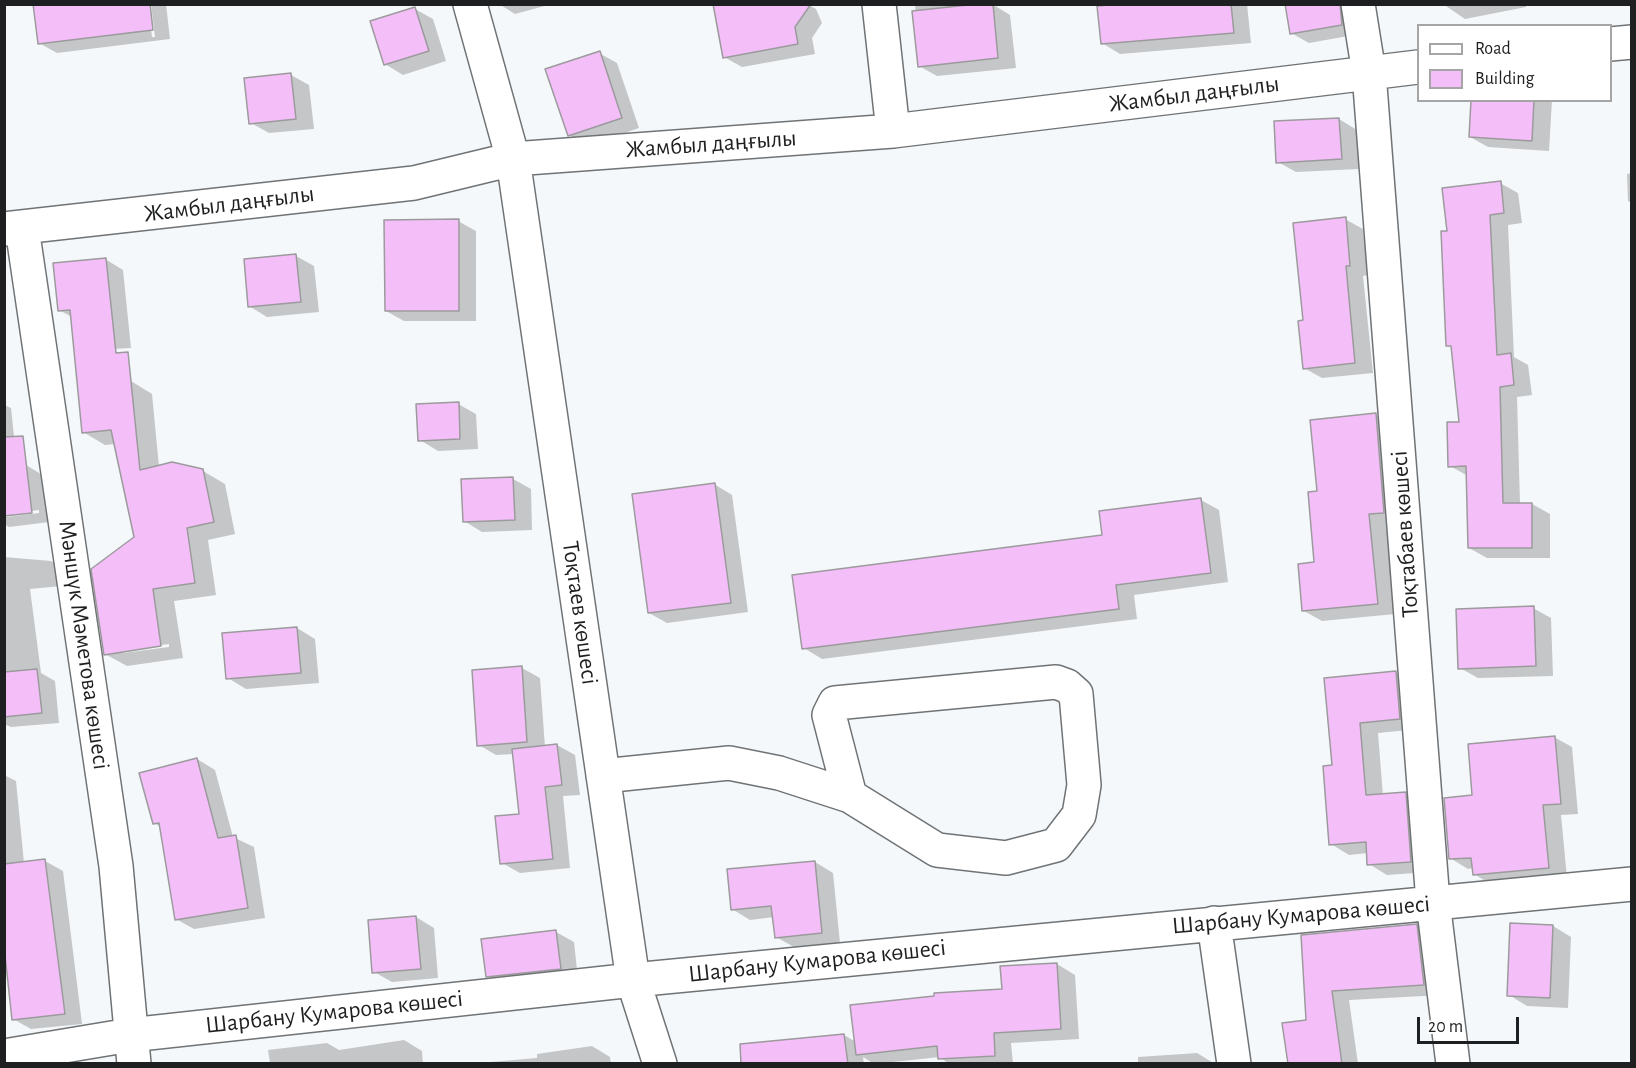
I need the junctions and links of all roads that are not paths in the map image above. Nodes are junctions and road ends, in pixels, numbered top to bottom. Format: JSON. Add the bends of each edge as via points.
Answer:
{"nodes":[{"id":1,"x":470,"y":4,"type":"edge"},
{"id":2,"x":879,"y":4,"type":"edge"},
{"id":3,"x":1358,"y":4,"type":"edge"},
{"id":4,"x":1632,"y":42,"type":"edge"},
{"id":5,"x":1612,"y":44,"type":"edge"},
{"id":6,"x":1417,"y":67,"type":"edge"},
{"id":7,"x":1369,"y":73,"type":"junction"},
{"id":8,"x":893,"y":130,"type":"junction"},
{"id":9,"x":513,"y":159,"type":"junction"},
{"id":10,"x":13,"y":229,"type":"edge"},
{"id":11,"x":603,"y":776,"type":"junction"},
{"id":12,"x":850,"y":796,"type":"junction"},
{"id":13,"x":1632,"y":885,"type":"edge"},
{"id":14,"x":1433,"y":902,"type":"junction"},
{"id":15,"x":1214,"y":923,"type":"junction"},
{"id":16,"x":633,"y":980,"type":"junction"},
{"id":17,"x":132,"y":1049,"type":"edge"},
{"id":18,"x":4,"y":1056,"type":"edge"},
{"id":19,"x":660,"y":1064,"type":"edge"},
{"id":20,"x":1234,"y":1064,"type":"edge"},
{"id":21,"x":1453,"y":1064,"type":"edge"}],
"edges":[{"from":1,"to":9,"type":"street","name":"Тоқтаев көшесі"},
{"from":2,"to":8,"type":"street"},
{"from":3,"to":7,"type":"street","name":"Тоқтабаев көшесі"},
{"from":4,"to":5,"type":"street"},
{"from":6,"to":7,"type":"street","name":"Жамбыл даңғылы"},
{"from":7,"to":8,"type":"street","name":"Жамбыл даңғылы"},
{"from":7,"to":14,"type":"street","name":"Тоқтабаев көшесі"},
{"from":8,"to":9,"type":"street","name":"Жамбыл даңғылы"},
{"from":9,"to":10,"type":"street","name":"Жамбыл даңғылы","via":[[414,183]]},
{"from":9,"to":11,"type":"street","name":"Тоқтаев көшесі"},
{"from":10,"to":17,"type":"street","name":"Мәншүк Мәметова көшесі","via":[[116,866]]},
{"from":11,"to":12,"type":"street","via":[[729,763],[779,773]]},
{"from":11,"to":16,"type":"street","name":"Тоқтаев көшесі"},
{"from":12,"to":12,"type":"street","via":[[937,850],[1006,858],[1056,845],[1079,814],[1084,785],[1076,694],[1056,682],[835,703],[829,715]]},
{"from":13,"to":14,"type":"street","name":"Шарбану Кумарова көшесі"},
{"from":14,"to":15,"type":"street","name":"Шарбану Кумарова көшесі"},
{"from":14,"to":21,"type":"street","name":"Тоқтабаев көшесі"},
{"from":15,"to":16,"type":"street","name":"Шарбану Кумарова көшесі"},
{"from":15,"to":20,"type":"street"},
{"from":16,"to":17,"type":"street","name":"Шарбану Кумарова көшесі"},
{"from":16,"to":19,"type":"street","name":"Тоқтаев көшесі"},
{"from":17,"to":18,"type":"street","name":"Шарбану Кумарова көшесі"}]}
